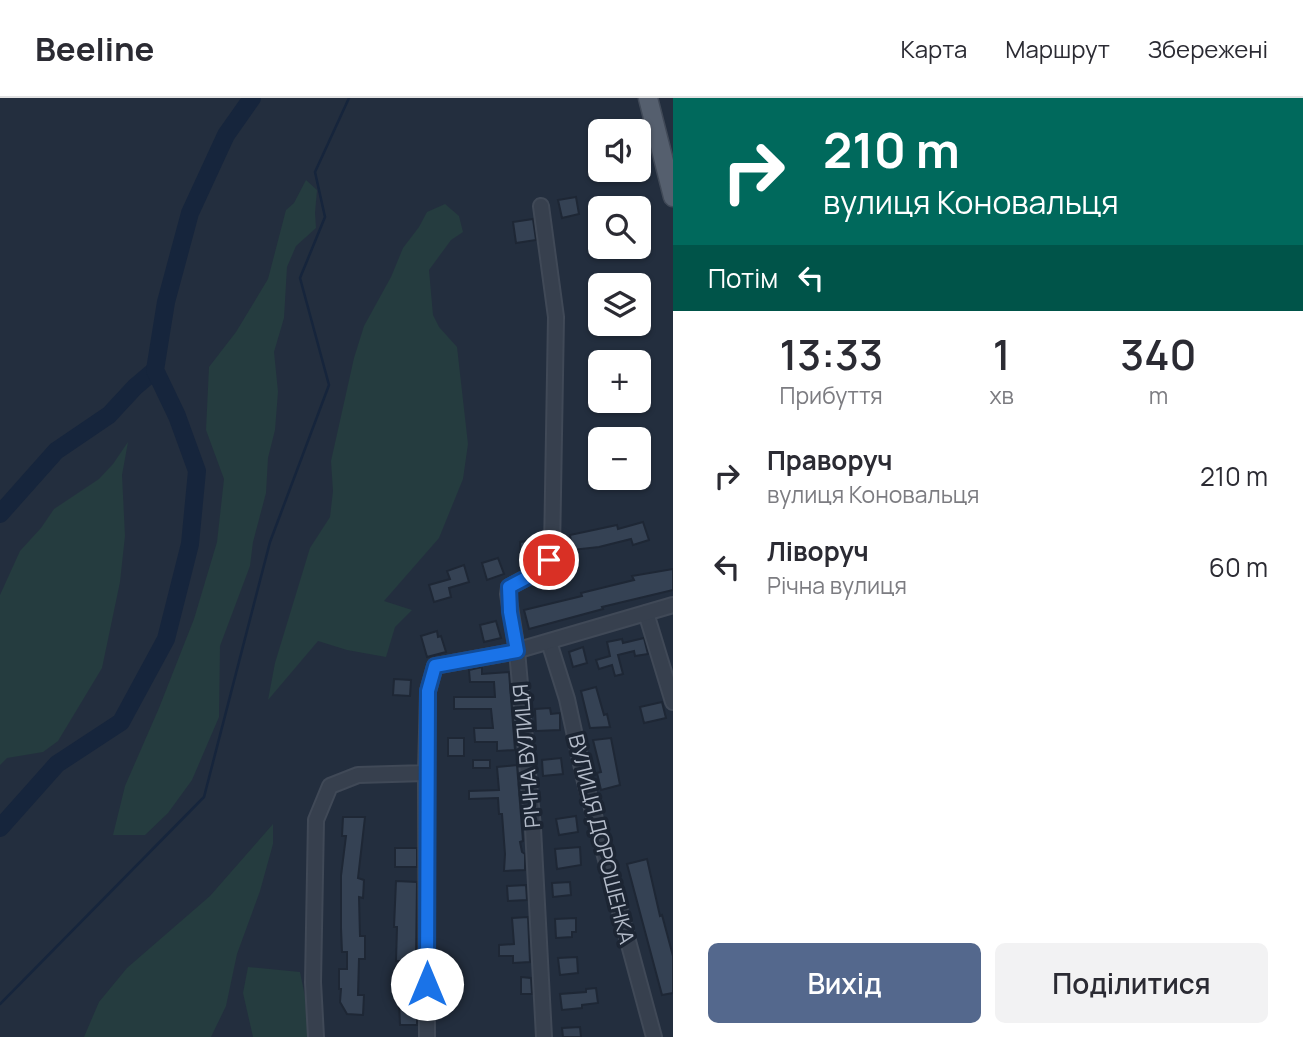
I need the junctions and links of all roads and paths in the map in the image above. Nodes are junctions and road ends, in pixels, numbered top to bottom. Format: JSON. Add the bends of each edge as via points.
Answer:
{"nodes":[{"id":1,"x":648,"y":98,"type":"edge"},
{"id":2,"x":655,"y":130,"type":"junction"},
{"id":3,"x":673,"y":155,"type":"edge"},
{"id":4,"x":672,"y":185,"type":"edge"},
{"id":5,"x":541,"y":206,"type":"dead end"},
{"id":6,"x":673,"y":605,"type":"edge"},
{"id":7,"x":646,"y":613,"type":"junction"},
{"id":8,"x":549,"y":642,"type":"junction"},
{"id":9,"x":517,"y":651,"type":"junction"},
{"id":10,"x":673,"y":702,"type":"edge"},
{"id":11,"x":426,"y":773,"type":"junction"},
{"id":12,"x":316,"y":1037,"type":"edge"},
{"id":13,"x":427,"y":1037,"type":"edge"},
{"id":14,"x":544,"y":1037,"type":"edge"},
{"id":15,"x":654,"y":1037,"type":"edge"}],
"edges":[{"from":1,"to":2,"type":"main road"},
{"from":2,"to":3,"type":"main road"},
{"from":2,"to":4,"type":"main road"},
{"from":5,"to":9,"type":"street","name":"РІЧНА ВУЛИЦЯ","via":[[556,317],[552,551],[547,567],[509,587]]},
{"from":6,"to":7,"type":"street"},
{"from":7,"to":8,"type":"street"},
{"from":7,"to":10,"type":"street"},
{"from":8,"to":9,"type":"street"},
{"from":8,"to":15,"type":"street","name":"ВУЛИЦЯ ДОРОШЕНКА"},
{"from":9,"to":11,"type":"street","via":[[435,666],[428,691]]},
{"from":9,"to":14,"type":"street","name":"РІЧНА ВУЛИЦЯ","via":[[533,828]]},
{"from":11,"to":12,"type":"street","via":[[358,775],[330,786],[316,820]]},
{"from":11,"to":13,"type":"street"}]}
